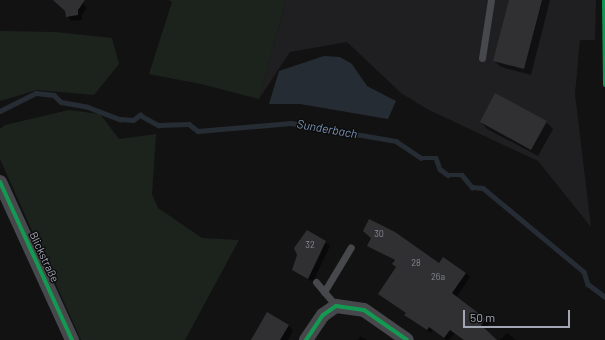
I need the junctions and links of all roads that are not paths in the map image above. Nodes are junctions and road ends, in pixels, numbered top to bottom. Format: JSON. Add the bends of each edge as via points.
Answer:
{"nodes":[{"id":1,"x":491,"y":0,"type":"edge"},
{"id":2,"x":482,"y":58,"type":"dead end"},
{"id":3,"x":0,"y":182,"type":"edge"},
{"id":4,"x":351,"y":247,"type":"dead end"},
{"id":5,"x":316,"y":282,"type":"dead end"},
{"id":6,"x":324,"y":292,"type":"junction"},
{"id":7,"x":336,"y":306,"type":"junction"},
{"id":8,"x":72,"y":340,"type":"edge"},
{"id":9,"x":306,"y":340,"type":"edge"},
{"id":10,"x":407,"y":340,"type":"edge"}],
"edges":[{"from":1,"to":2,"type":"lane"},
{"from":3,"to":8,"type":"street","name":"Blickstraße"},
{"from":4,"to":6,"type":"lane"},
{"from":5,"to":6,"type":"lane"},
{"from":6,"to":7,"type":"lane"},
{"from":7,"to":9,"type":"street","via":[[323,315]]},
{"from":7,"to":10,"type":"street","via":[[364,310]]}]}
